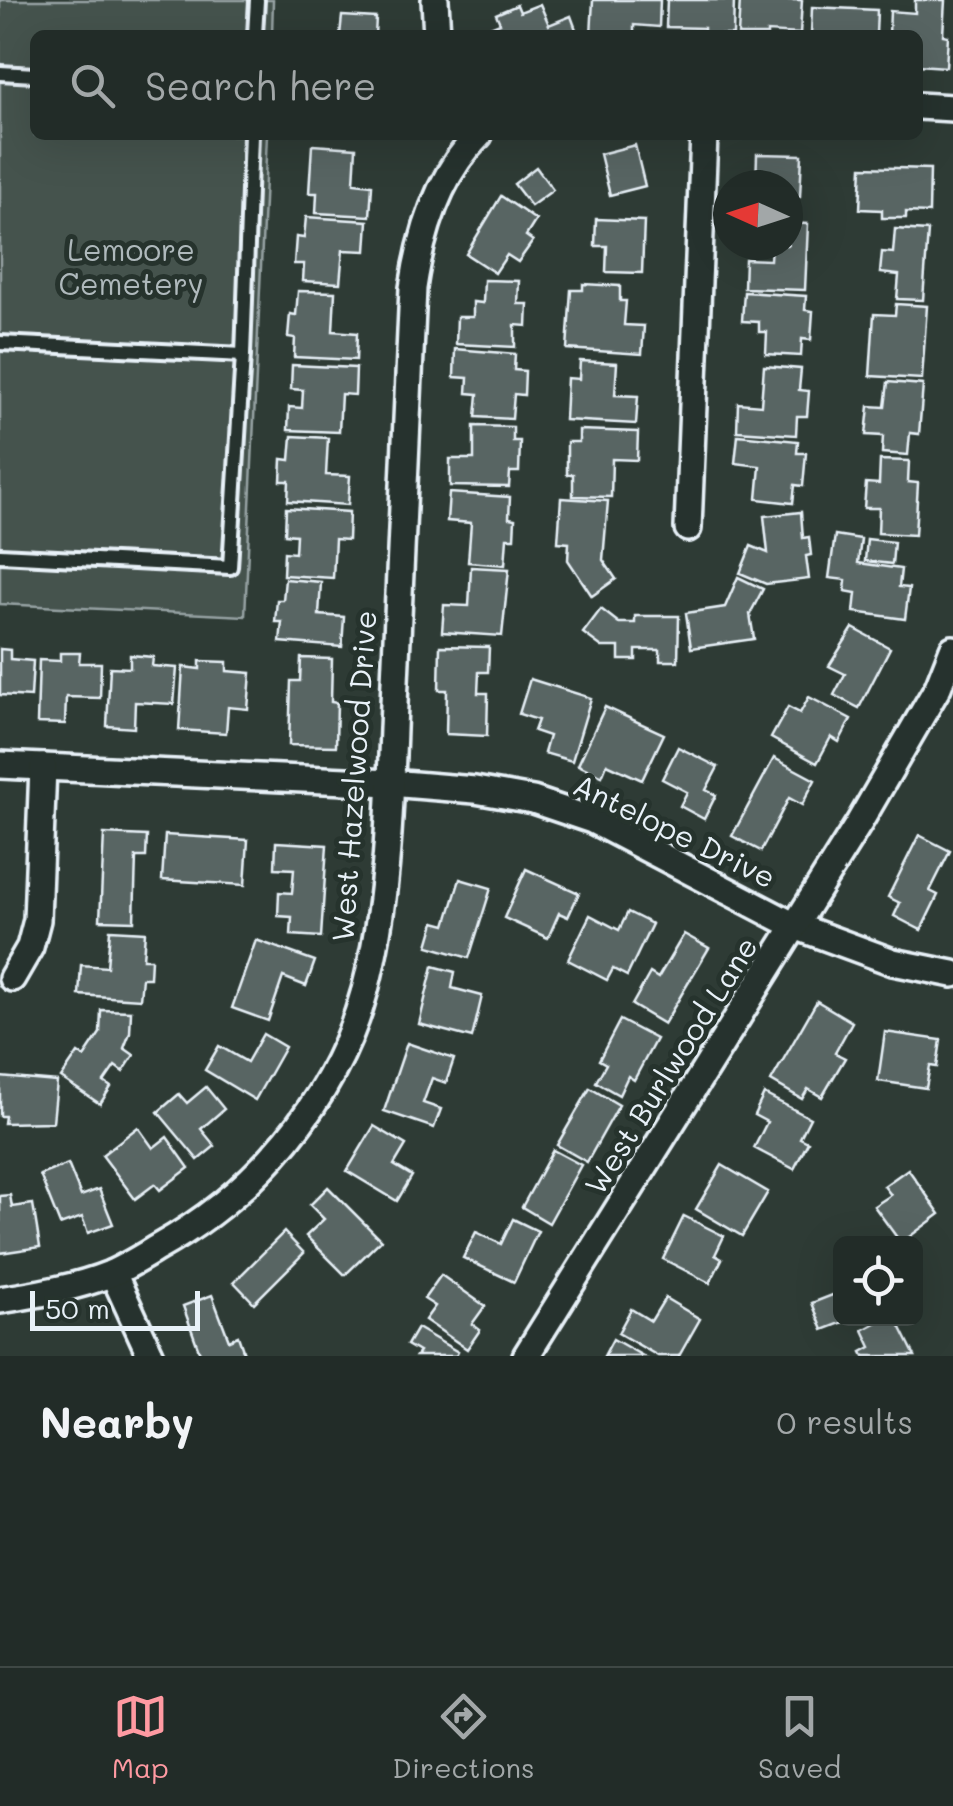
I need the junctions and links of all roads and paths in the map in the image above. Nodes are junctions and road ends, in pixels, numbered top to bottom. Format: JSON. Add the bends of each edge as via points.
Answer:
{"nodes":[{"id":1,"x":257,"y":0,"type":"edge"},
{"id":2,"x":435,"y":0,"type":"edge"},
{"id":3,"x":255,"y":30,"type":"edge"},
{"id":4,"x":437,"y":30,"type":"edge"},
{"id":5,"x":0,"y":73,"type":"edge"},
{"id":6,"x":30,"y":74,"type":"edge"},
{"id":7,"x":923,"y":106,"type":"edge"},
{"id":8,"x":953,"y":108,"type":"edge"},
{"id":9,"x":251,"y":140,"type":"edge"},
{"id":10,"x":474,"y":140,"type":"edge"},
{"id":11,"x":704,"y":140,"type":"edge"},
{"id":12,"x":0,"y":342,"type":"edge"},
{"id":13,"x":243,"y":355,"type":"junction"},
{"id":14,"x":688,"y":528,"type":"dead end"},
{"id":15,"x":0,"y":555,"type":"edge"},
{"id":16,"x":953,"y":649,"type":"edge"},
{"id":17,"x":0,"y":765,"type":"edge"},
{"id":18,"x":43,"y":767,"type":"junction"},
{"id":19,"x":390,"y":783,"type":"junction"},
{"id":20,"x":795,"y":926,"type":"junction"},
{"id":21,"x":953,"y":974,"type":"edge"},
{"id":22,"x":12,"y":978,"type":"dead end"},
{"id":23,"x":113,"y":1273,"type":"junction"},
{"id":24,"x":0,"y":1300,"type":"edge"},
{"id":25,"x":151,"y":1356,"type":"edge"},
{"id":26,"x":526,"y":1356,"type":"edge"}],
"edges":[{"from":1,"to":3,"type":"lane"},
{"from":2,"to":4,"type":"street"},
{"from":5,"to":6,"type":"lane"},
{"from":7,"to":8,"type":"street"},
{"from":9,"to":13,"type":"lane"},
{"from":10,"to":19,"type":"street","name":"West Hazelwood Drive","via":[[439,194],[413,288]]},
{"from":11,"to":14,"type":"street"},
{"from":12,"to":13,"type":"lane"},
{"from":13,"to":15,"type":"lane","via":[[230,567]]},
{"from":16,"to":20,"type":"street","name":"West Burlwood Lane","via":[[917,725]]},
{"from":17,"to":18,"type":"street","name":"Antelope Drive"},
{"from":18,"to":19,"type":"street","name":"Antelope Drive"},
{"from":18,"to":22,"type":"street","via":[[37,920]]},
{"from":19,"to":20,"type":"street","name":"Antelope Drive","via":[[475,790],[558,807]]},
{"from":19,"to":23,"type":"street","name":"West Hazelwood Drive","via":[[374,951],[330,1077],[290,1138],[246,1185],[177,1237]]},
{"from":20,"to":21,"type":"street","name":"Antelope Drive","via":[[893,962]]},
{"from":20,"to":26,"type":"street","name":"West Burlwood Lane"},
{"from":23,"to":24,"type":"street","name":"West Hazelwood Drive"},
{"from":23,"to":25,"type":"street"}]}
